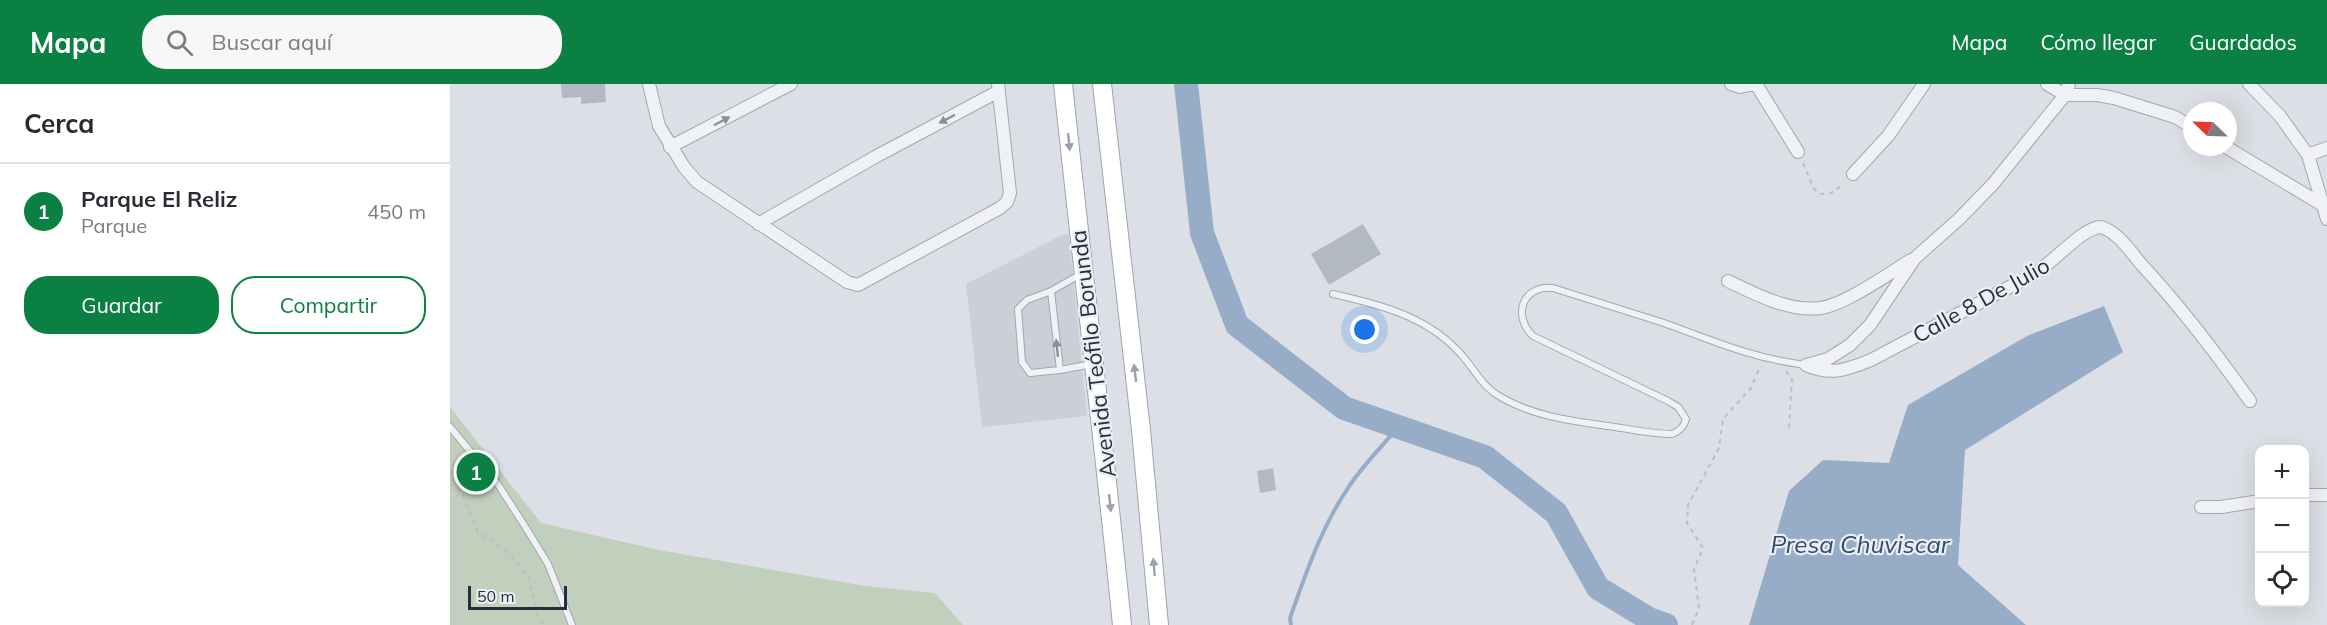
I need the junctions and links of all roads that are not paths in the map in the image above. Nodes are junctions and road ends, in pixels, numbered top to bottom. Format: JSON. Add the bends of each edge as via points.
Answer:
{"nodes":[{"id":1,"x":649,"y":84,"type":"edge"},
{"id":2,"x":792,"y":84,"type":"edge"},
{"id":3,"x":1063,"y":84,"type":"edge"},
{"id":4,"x":1102,"y":84,"type":"edge"},
{"id":5,"x":1731,"y":84,"type":"edge"},
{"id":6,"x":1755,"y":84,"type":"edge"},
{"id":7,"x":1924,"y":84,"type":"edge"},
{"id":8,"x":2047,"y":84,"type":"edge"},
{"id":9,"x":2249,"y":84,"type":"edge"},
{"id":10,"x":998,"y":88,"type":"edge"},
{"id":11,"x":2067,"y":90,"type":"edge"},
{"id":12,"x":2183,"y":122,"type":"edge"},
{"id":13,"x":670,"y":147,"type":"junction"},
{"id":14,"x":2327,"y":148,"type":"edge"},
{"id":15,"x":1798,"y":152,"type":"road end"},
{"id":16,"x":2237,"y":152,"type":"edge"},
{"id":17,"x":2308,"y":155,"type":"junction"},
{"id":18,"x":1853,"y":174,"type":"road end"},
{"id":19,"x":2322,"y":195,"type":"edge"},
{"id":20,"x":2327,"y":219,"type":"edge"},
{"id":21,"x":758,"y":224,"type":"junction"},
{"id":22,"x":1915,"y":258,"type":"junction"},
{"id":23,"x":1083,"y":273,"type":"junction"},
{"id":24,"x":1728,"y":281,"type":"dead end"},
{"id":25,"x":1051,"y":291,"type":"junction"},
{"id":26,"x":1333,"y":294,"type":"dead end"},
{"id":27,"x":1095,"y":363,"type":"junction"},
{"id":28,"x":1806,"y":365,"type":"junction"},
{"id":29,"x":1060,"y":370,"type":"junction"},
{"id":30,"x":2250,"y":401,"type":"dead end"},
{"id":31,"x":450,"y":428,"type":"edge"},
{"id":32,"x":2309,"y":495,"type":"edge"},
{"id":33,"x":2327,"y":495,"type":"edge"},
{"id":34,"x":2255,"y":502,"type":"edge"},
{"id":35,"x":2200,"y":507,"type":"dead end"},
{"id":36,"x":572,"y":625,"type":"edge"},
{"id":37,"x":1122,"y":625,"type":"edge"},
{"id":38,"x":1159,"y":625,"type":"edge"}],
"edges":[{"from":1,"to":13,"type":"street","via":[[659,126]]},
{"from":13,"to":2,"type":"street","one_way":true},
{"from":3,"to":23,"type":"main road","name":"Avenida Teófilo Borunda","one_way":true},
{"from":38,"to":4,"type":"main road","name":"Avenida Teófilo Borunda","one_way":true},
{"from":5,"to":6,"type":"street"},
{"from":6,"to":15,"type":"street"},
{"from":7,"to":18,"type":"street","via":[[1888,136]]},
{"from":8,"to":11,"type":"street"},
{"from":9,"to":17,"type":"street","via":[[2280,116]]},
{"from":10,"to":21,"type":"street","one_way":true},
{"from":10,"to":21,"type":"street","via":[[1010,193],[1000,208],[853,285]]},
{"from":11,"to":12,"type":"street","via":[[2114,98]]},
{"from":11,"to":22,"type":"street","via":[[1993,184]]},
{"from":13,"to":21,"type":"street","via":[[698,182]]},
{"from":14,"to":17,"type":"street"},
{"from":16,"to":19,"type":"street"},
{"from":17,"to":19,"type":"street"},
{"from":19,"to":20,"type":"street"},
{"from":22,"to":24,"type":"street","via":[[1835,304],[1820,308],[1798,308]]},
{"from":22,"to":28,"type":"street","via":[[1870,326],[1850,345]]},
{"from":23,"to":25,"type":"lane"},
{"from":23,"to":27,"type":"main road","name":"Avenida Teófilo Borunda"},
{"from":29,"to":25,"type":"lane","one_way":true},
{"from":25,"to":29,"type":"lane","via":[[1027,300],[1018,309],[1022,362],[1030,373]]},
{"from":26,"to":28,"type":"lane","via":[[1380,305],[1416,320],[1456,349],[1497,396],[1536,412],[1587,424],[1672,434],[1679,431],[1686,419],[1684,412],[1668,401],[1533,336],[1522,323],[1522,315],[1525,300],[1536,288],[1553,288],[1734,350]]},
{"from":27,"to":29,"type":"lane"},
{"from":27,"to":37,"type":"main road","name":"Avenida Teófilo Borunda","one_way":true},
{"from":28,"to":30,"type":"street","name":"Calle 8 De Julio","via":[[1830,372],[1871,360],[2034,274],[2089,229],[2101,226],[2114,234],[2167,292],[2206,338]]},
{"from":31,"to":36,"type":"lane","via":[[499,486],[548,564]]},
{"from":32,"to":33,"type":"street"},
{"from":34,"to":35,"type":"street"}]}
